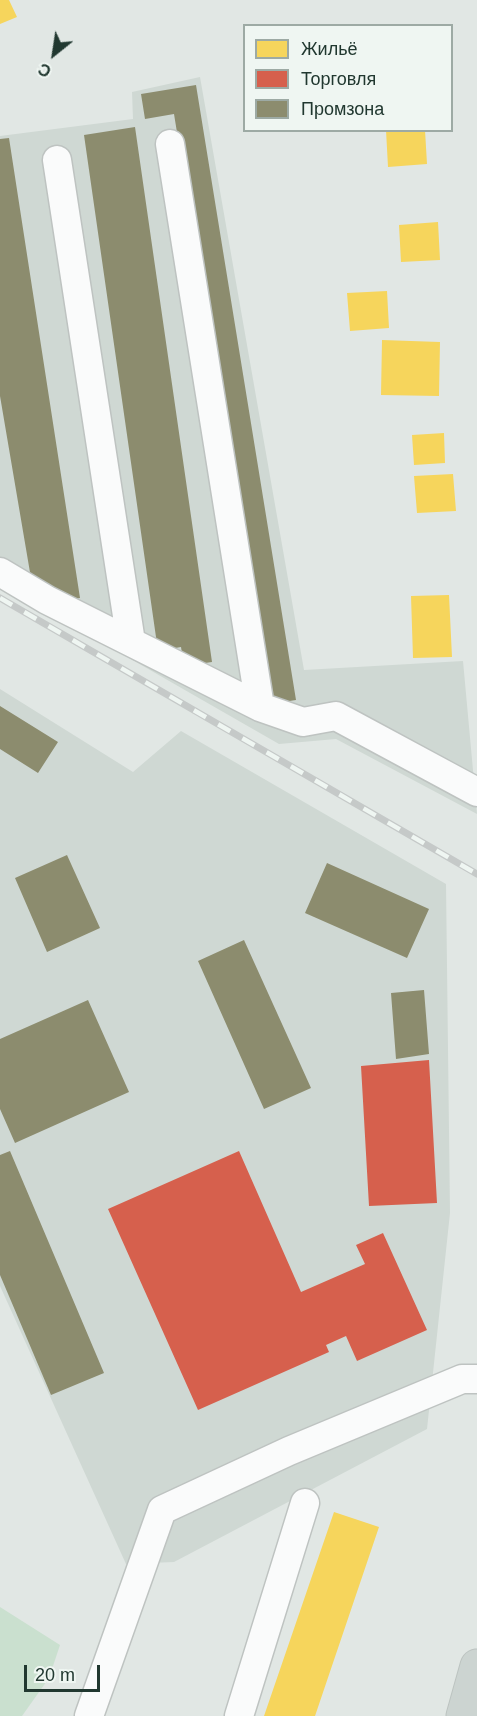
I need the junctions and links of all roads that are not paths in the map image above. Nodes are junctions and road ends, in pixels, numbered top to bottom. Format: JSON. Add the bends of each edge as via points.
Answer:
{"nodes":[{"id":1,"x":170,"y":144,"type":"dead end"},
{"id":2,"x":57,"y":160,"type":"dead end"},
{"id":3,"x":0,"y":572,"type":"edge"},
{"id":4,"x":131,"y":642,"type":"junction"},
{"id":5,"x":260,"y":707,"type":"junction"},
{"id":6,"x":477,"y":792,"type":"edge"},
{"id":7,"x":477,"y":1379,"type":"edge"},
{"id":8,"x":305,"y":1503,"type":"dead end"},
{"id":9,"x":477,"y":1666,"type":"edge"},
{"id":10,"x":89,"y":1716,"type":"edge"},
{"id":11,"x":239,"y":1716,"type":"edge"},
{"id":12,"x":463,"y":1716,"type":"edge"}],
"edges":[{"from":1,"to":5,"type":"lane"},
{"from":2,"to":4,"type":"lane"},
{"from":3,"to":4,"type":"lane"},
{"from":4,"to":5,"type":"lane"},
{"from":5,"to":6,"type":"lane","via":[[303,722],[336,716]]},
{"from":7,"to":10,"type":"lane","via":[[462,1379],[429,1392],[162,1510]]},
{"from":8,"to":11,"type":"lane"},
{"from":9,"to":12,"type":"main road"}]}
